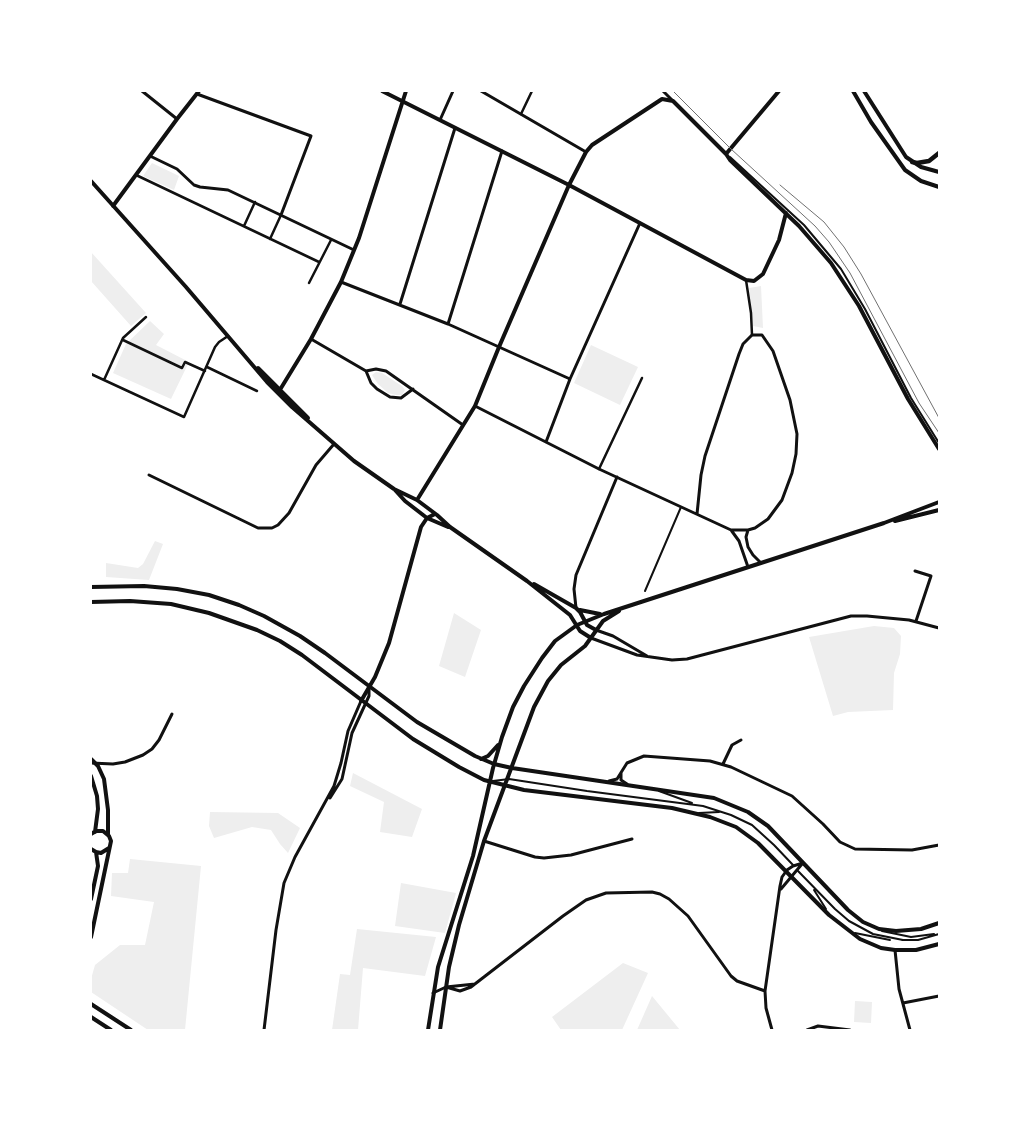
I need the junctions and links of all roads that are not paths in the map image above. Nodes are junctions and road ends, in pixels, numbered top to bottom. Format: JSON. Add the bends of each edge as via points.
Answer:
{"nodes":[{"id":1,"x":142,"y":91,"type":"edge"},
{"id":2,"x":382,"y":91,"type":"edge"},
{"id":3,"x":406,"y":91,"type":"edge"},
{"id":4,"x":453,"y":91,"type":"edge"},
{"id":5,"x":481,"y":91,"type":"edge"},
{"id":6,"x":532,"y":91,"type":"edge"},
{"id":7,"x":663,"y":91,"type":"edge"},
{"id":8,"x":779,"y":91,"type":"edge"},
{"id":9,"x":853,"y":91,"type":"edge"},
{"id":10,"x":864,"y":91,"type":"edge"},
{"id":11,"x":198,"y":93,"type":"edge"},
{"id":12,"x":673,"y":101,"type":"junction"},
{"id":13,"x":402,"y":102,"type":"junction"},
{"id":14,"x":521,"y":114,"type":"junction"},
{"id":15,"x":177,"y":119,"type":"junction"},
{"id":16,"x":440,"y":120,"type":"junction"},
{"id":17,"x":455,"y":128,"type":"junction"},
{"id":18,"x":502,"y":151,"type":"junction"},
{"id":19,"x":586,"y":152,"type":"junction"},
{"id":20,"x":939,"y":152,"type":"edge"},
{"id":21,"x":726,"y":154,"type":"junction"},
{"id":22,"x":150,"y":156,"type":"junction"},
{"id":23,"x":912,"y":162,"type":"junction"},
{"id":24,"x":939,"y":172,"type":"edge"},
{"id":25,"x":136,"y":175,"type":"junction"},
{"id":26,"x":91,"y":181,"type":"edge"},
{"id":27,"x":569,"y":185,"type":"junction"},
{"id":28,"x":939,"y":187,"type":"edge"},
{"id":29,"x":255,"y":202,"type":"junction"},
{"id":30,"x":113,"y":206,"type":"junction"},
{"id":31,"x":786,"y":213,"type":"junction"},
{"id":32,"x":281,"y":215,"type":"junction"},
{"id":33,"x":640,"y":223,"type":"junction"},
{"id":34,"x":244,"y":226,"type":"junction"},
{"id":35,"x":270,"y":239,"type":"junction"},
{"id":36,"x":331,"y":239,"type":"junction"},
{"id":37,"x":354,"y":250,"type":"junction"},
{"id":38,"x":319,"y":262,"type":"junction"},
{"id":39,"x":746,"y":280,"type":"junction"},
{"id":40,"x":341,"y":282,"type":"junction"},
{"id":41,"x":309,"y":283,"type":"dead end"},
{"id":42,"x":400,"y":304,"type":"junction"},
{"id":43,"x":146,"y":317,"type":"dead end"},
{"id":44,"x":448,"y":324,"type":"junction"},
{"id":45,"x":752,"y":335,"type":"junction"},
{"id":46,"x":228,"y":336,"type":"junction"},
{"id":47,"x":312,"y":339,"type":"junction"},
{"id":48,"x":123,"y":340,"type":"junction"},
{"id":49,"x":499,"y":347,"type":"junction"},
{"id":50,"x":207,"y":366,"type":"junction"},
{"id":51,"x":366,"y":370,"type":"junction"},
{"id":52,"x":204,"y":371,"type":"junction"},
{"id":53,"x":91,"y":374,"type":"edge"},
{"id":54,"x":642,"y":378,"type":"dead end"},
{"id":55,"x":570,"y":379,"type":"junction"},
{"id":56,"x":104,"y":380,"type":"junction"},
{"id":57,"x":413,"y":389,"type":"junction"},
{"id":58,"x":257,"y":391,"type":"dead end"},
{"id":59,"x":279,"y":391,"type":"junction"},
{"id":60,"x":475,"y":406,"type":"junction"},
{"id":61,"x":463,"y":425,"type":"junction"},
{"id":62,"x":546,"y":442,"type":"junction"},
{"id":63,"x":939,"y":443,"type":"edge"},
{"id":64,"x":334,"y":444,"type":"junction"},
{"id":65,"x":939,"y":449,"type":"edge"},
{"id":66,"x":599,"y":469,"type":"junction"},
{"id":67,"x":149,"y":475,"type":"dead end"},
{"id":68,"x":617,"y":477,"type":"junction"},
{"id":69,"x":394,"y":489,"type":"junction"},
{"id":70,"x":417,"y":500,"type":"junction"},
{"id":71,"x":405,"y":501,"type":"junction"},
{"id":72,"x":939,"y":502,"type":"edge"},
{"id":73,"x":680,"y":507,"type":"junction"},
{"id":74,"x":939,"y":510,"type":"edge"},
{"id":75,"x":697,"y":514,"type":"junction"},
{"id":76,"x":437,"y":515,"type":"junction"},
{"id":77,"x":427,"y":518,"type":"junction"},
{"id":78,"x":884,"y":523,"type":"junction"},
{"id":79,"x":450,"y":527,"type":"junction"},
{"id":80,"x":731,"y":530,"type":"junction"},
{"id":81,"x":748,"y":530,"type":"junction"},
{"id":82,"x":761,"y":563,"type":"junction"},
{"id":83,"x":748,"y":567,"type":"junction"},
{"id":84,"x":915,"y":571,"type":"dead end"},
{"id":85,"x":528,"y":581,"type":"junction"},
{"id":86,"x":91,"y":587,"type":"edge"},
{"id":87,"x":645,"y":591,"type":"dead end"},
{"id":88,"x":91,"y":602,"type":"edge"},
{"id":89,"x":637,"y":603,"type":"junction"},
{"id":90,"x":576,"y":608,"type":"junction"},
{"id":91,"x":604,"y":614,"type":"junction"},
{"id":92,"x":916,"y":621,"type":"junction"},
{"id":93,"x":584,"y":622,"type":"junction"},
{"id":94,"x":577,"y":625,"type":"junction"},
{"id":95,"x":939,"y":628,"type":"edge"},
{"id":96,"x":596,"y":630,"type":"junction"},
{"id":97,"x":591,"y":638,"type":"junction"},
{"id":98,"x":650,"y":658,"type":"junction"},
{"id":99,"x":369,"y":686,"type":"junction"},
{"id":100,"x":361,"y":701,"type":"junction"},
{"id":101,"x":365,"y":704,"type":"junction"},
{"id":102,"x":172,"y":714,"type":"dead end"},
{"id":103,"x":502,"y":737,"type":"junction"},
{"id":104,"x":741,"y":740,"type":"dead end"},
{"id":105,"x":91,"y":759,"type":"edge"},
{"id":106,"x":481,"y":759,"type":"junction"},
{"id":107,"x":93,"y":763,"type":"edge"},
{"id":108,"x":494,"y":764,"type":"junction"},
{"id":109,"x":723,"y":764,"type":"junction"},
{"id":110,"x":512,"y":768,"type":"junction"},
{"id":111,"x":621,"y":773,"type":"junction"},
{"id":112,"x":91,"y":776,"type":"edge"},
{"id":113,"x":509,"y":779,"type":"junction"},
{"id":114,"x":490,"y":782,"type":"junction"},
{"id":115,"x":606,"y":782,"type":"junction"},
{"id":116,"x":506,"y":786,"type":"junction"},
{"id":117,"x":630,"y":786,"type":"junction"},
{"id":118,"x":650,"y":788,"type":"junction"},
{"id":119,"x":326,"y":802,"type":"junction"},
{"id":120,"x":696,"y":805,"type":"junction"},
{"id":121,"x":698,"y":813,"type":"junction"},
{"id":122,"x":731,"y":815,"type":"junction"},
{"id":123,"x":93,"y":833,"type":"edge"},
{"id":124,"x":108,"y":834,"type":"junction"},
{"id":125,"x":632,"y":839,"type":"dead end"},
{"id":126,"x":484,"y":841,"type":"junction"},
{"id":127,"x":939,"y":845,"type":"edge"},
{"id":128,"x":109,"y":848,"type":"junction"},
{"id":129,"x":93,"y":851,"type":"edge"},
{"id":130,"x":802,"y":863,"type":"junction"},
{"id":131,"x":793,"y":866,"type":"junction"},
{"id":132,"x":787,"y":870,"type":"junction"},
{"id":133,"x":797,"y":870,"type":"junction"},
{"id":134,"x":792,"y":876,"type":"junction"},
{"id":135,"x":812,"y":886,"type":"junction"},
{"id":136,"x":779,"y":892,"type":"junction"},
{"id":137,"x":91,"y":898,"type":"edge"},
{"id":138,"x":829,"y":915,"type":"junction"},
{"id":139,"x":939,"y":923,"type":"edge"},
{"id":140,"x":871,"y":926,"type":"junction"},
{"id":141,"x":845,"y":929,"type":"junction"},
{"id":142,"x":939,"y":933,"type":"edge"},
{"id":143,"x":91,"y":937,"type":"edge"},
{"id":144,"x":903,"y":940,"type":"junction"},
{"id":145,"x":939,"y":944,"type":"edge"},
{"id":146,"x":895,"y":950,"type":"junction"},
{"id":147,"x":446,"y":988,"type":"junction"},
{"id":148,"x":764,"y":991,"type":"junction"},
{"id":149,"x":433,"y":994,"type":"junction"},
{"id":150,"x":939,"y":996,"type":"edge"},
{"id":151,"x":902,"y":1003,"type":"junction"},
{"id":152,"x":91,"y":1004,"type":"edge"},
{"id":153,"x":91,"y":1017,"type":"edge"},
{"id":154,"x":111,"y":1030,"type":"edge"},
{"id":155,"x":131,"y":1030,"type":"edge"},
{"id":156,"x":264,"y":1030,"type":"edge"},
{"id":157,"x":428,"y":1030,"type":"edge"},
{"id":158,"x":440,"y":1030,"type":"edge"},
{"id":159,"x":772,"y":1030,"type":"edge"},
{"id":160,"x":807,"y":1030,"type":"edge"},
{"id":161,"x":850,"y":1030,"type":"edge"},
{"id":162,"x":910,"y":1030,"type":"edge"}],
"edges":[{"from":1,"to":15,"type":"street"},
{"from":2,"to":13,"type":"street"},
{"from":3,"to":13,"type":"street"},
{"from":4,"to":16,"type":"street"},
{"from":5,"to":14,"type":"street"},
{"from":6,"to":14,"type":"street"},
{"from":7,"to":12,"type":"street"},
{"from":8,"to":21,"type":"street"},
{"from":9,"to":28,"type":"street","via":[[905,170],[921,181]]},
{"from":10,"to":23,"type":"street"},
{"from":11,"to":15,"type":"street"},
{"from":11,"to":32,"type":"street","via":[[311,136]]},
{"from":12,"to":19,"type":"street","via":[[658,101]]},
{"from":12,"to":21,"type":"street"},
{"from":13,"to":16,"type":"street"},
{"from":13,"to":37,"type":"street"},
{"from":14,"to":19,"type":"street"},
{"from":15,"to":22,"type":"street"},
{"from":16,"to":17,"type":"street"},
{"from":17,"to":18,"type":"street"},
{"from":17,"to":42,"type":"street"},
{"from":18,"to":27,"type":"street"},
{"from":18,"to":44,"type":"street"},
{"from":19,"to":27,"type":"street"},
{"from":20,"to":23,"type":"main road","via":[[928,161]]},
{"from":21,"to":31,"type":"street"},
{"from":21,"to":63,"type":"lane","via":[[804,226],[836,263]]},
{"from":22,"to":25,"type":"street"},
{"from":22,"to":29,"type":"street","via":[[178,169],[189,182],[200,187],[228,190]]},
{"from":23,"to":24,"type":"street"},
{"from":25,"to":30,"type":"street"},
{"from":25,"to":34,"type":"street"},
{"from":26,"to":30,"type":"street"},
{"from":27,"to":33,"type":"street"},
{"from":27,"to":49,"type":"street"},
{"from":29,"to":32,"type":"street"},
{"from":29,"to":34,"type":"street"},
{"from":30,"to":46,"type":"street"},
{"from":31,"to":39,"type":"street","via":[[779,240],[763,274],[754,281]]},
{"from":31,"to":65,"type":"street","via":[[815,243],[850,291],[915,412]]},
{"from":32,"to":35,"type":"street"},
{"from":32,"to":36,"type":"street"},
{"from":33,"to":39,"type":"street"},
{"from":33,"to":55,"type":"street"},
{"from":34,"to":35,"type":"street"},
{"from":35,"to":38,"type":"street"},
{"from":36,"to":37,"type":"street"},
{"from":36,"to":38,"type":"street"},
{"from":37,"to":40,"type":"street"},
{"from":38,"to":41,"type":"street"},
{"from":39,"to":45,"type":"street"},
{"from":40,"to":42,"type":"street"},
{"from":40,"to":47,"type":"street"},
{"from":42,"to":44,"type":"street"},
{"from":43,"to":48,"type":"street"},
{"from":44,"to":49,"type":"street"},
{"from":45,"to":75,"type":"street","via":[[743,344],[709,442]]},
{"from":45,"to":81,"type":"street","via":[[762,335],[773,351],[798,434],[792,473],[782,500],[768,519]]},
{"from":46,"to":50,"type":"street","via":[[215,347]]},
{"from":46,"to":59,"type":"street"},
{"from":47,"to":51,"type":"street"},
{"from":47,"to":59,"type":"street"},
{"from":48,"to":52,"type":"street","via":[[182,368],[185,362]]},
{"from":48,"to":56,"type":"street"},
{"from":49,"to":55,"type":"street"},
{"from":49,"to":60,"type":"street"},
{"from":50,"to":52,"type":"street"},
{"from":50,"to":58,"type":"street"},
{"from":51,"to":57,"type":"street","via":[[382,369]]},
{"from":51,"to":57,"type":"street","via":[[371,383],[390,398],[402,398]]},
{"from":52,"to":56,"type":"street","via":[[184,417]]},
{"from":53,"to":56,"type":"street"},
{"from":54,"to":66,"type":"street"},
{"from":55,"to":62,"type":"street"},
{"from":57,"to":61,"type":"street"},
{"from":59,"to":64,"type":"street"},
{"from":60,"to":61,"type":"street"},
{"from":60,"to":62,"type":"street"},
{"from":61,"to":70,"type":"street"},
{"from":62,"to":66,"type":"street"},
{"from":64,"to":67,"type":"street","via":[[316,465],[289,513],[272,528],[258,528]]},
{"from":64,"to":69,"type":"street"},
{"from":66,"to":68,"type":"street"},
{"from":68,"to":73,"type":"street"},
{"from":68,"to":90,"type":"street","via":[[576,575]]},
{"from":69,"to":70,"type":"street"},
{"from":69,"to":71,"type":"street"},
{"from":70,"to":71,"type":"street"},
{"from":70,"to":76,"type":"street"},
{"from":71,"to":77,"type":"street"},
{"from":72,"to":78,"type":"street"},
{"from":73,"to":75,"type":"street"},
{"from":73,"to":87,"type":"lane"},
{"from":74,"to":78,"type":"street"},
{"from":75,"to":80,"type":"street"},
{"from":76,"to":77,"type":"street"},
{"from":76,"to":79,"type":"street"},
{"from":77,"to":79,"type":"street"},
{"from":77,"to":99,"type":"street","via":[[418,535],[389,643]]},
{"from":78,"to":82,"type":"street"},
{"from":79,"to":85,"type":"street"},
{"from":80,"to":81,"type":"street"},
{"from":80,"to":83,"type":"street","via":[[739,541]]},
{"from":81,"to":82,"type":"street","via":[[748,547]]},
{"from":82,"to":83,"type":"street"},
{"from":83,"to":89,"type":"street"},
{"from":84,"to":92,"type":"street","via":[[931,576]]},
{"from":85,"to":90,"type":"street"},
{"from":85,"to":94,"type":"street","via":[[572,616]]},
{"from":86,"to":99,"type":"street","via":[[168,588],[228,601],[290,630]]},
{"from":88,"to":100,"type":"street","via":[[170,604],[234,621],[287,645]]},
{"from":89,"to":91,"type":"street"},
{"from":89,"to":96,"type":"street","via":[[607,618]]},
{"from":90,"to":91,"type":"street"},
{"from":90,"to":93,"type":"street"},
{"from":91,"to":93,"type":"street"},
{"from":92,"to":95,"type":"street"},
{"from":92,"to":98,"type":"street","via":[[852,616],[686,658]]},
{"from":93,"to":94,"type":"street"},
{"from":93,"to":96,"type":"street"},
{"from":94,"to":97,"type":"street"},
{"from":94,"to":103,"type":"street","via":[[556,641],[536,666]]},
{"from":96,"to":97,"type":"street"},
{"from":96,"to":98,"type":"street"},
{"from":97,"to":98,"type":"street"},
{"from":97,"to":110,"type":"street","via":[[548,681],[531,715]]},
{"from":99,"to":100,"type":"street"},
{"from":99,"to":101,"type":"street"},
{"from":99,"to":106,"type":"street","via":[[432,732]]},
{"from":100,"to":101,"type":"street"},
{"from":100,"to":119,"type":"street","via":[[351,721],[339,770]]},
{"from":101,"to":114,"type":"street","via":[[432,751]]},
{"from":101,"to":119,"type":"street","via":[[352,733],[342,779]]},
{"from":102,"to":107,"type":"street","via":[[159,740],[143,755],[126,762]]},
{"from":103,"to":106,"type":"street","via":[[494,751]]},
{"from":103,"to":108,"type":"street"},
{"from":104,"to":109,"type":"street","via":[[732,745]]},
{"from":105,"to":107,"type":"street"},
{"from":106,"to":108,"type":"street"},
{"from":107,"to":124,"type":"street","via":[[104,779]]},
{"from":108,"to":110,"type":"street"},
{"from":108,"to":114,"type":"street"},
{"from":109,"to":111,"type":"street","via":[[644,756],[627,763]]},
{"from":109,"to":127,"type":"street","via":[[792,796],[840,842],[855,849],[912,850]]},
{"from":110,"to":113,"type":"street"},
{"from":110,"to":115,"type":"street"},
{"from":111,"to":115,"type":"street","via":[[614,781]]},
{"from":111,"to":117,"type":"street","via":[[621,780]]},
{"from":112,"to":123,"type":"street","via":[[98,809]]},
{"from":113,"to":114,"type":"lane"},
{"from":113,"to":116,"type":"street"},
{"from":113,"to":120,"type":"lane"},
{"from":114,"to":116,"type":"street"},
{"from":114,"to":149,"type":"street","via":[[473,856],[441,955]]},
{"from":115,"to":117,"type":"street"},
{"from":116,"to":121,"type":"street"},
{"from":116,"to":126,"type":"street"},
{"from":117,"to":118,"type":"street"},
{"from":118,"to":120,"type":"lane"},
{"from":118,"to":130,"type":"street","via":[[714,798],[748,812],[768,826]]},
{"from":119,"to":156,"type":"street","via":[[284,883]]},
{"from":120,"to":122,"type":"lane"},
{"from":121,"to":122,"type":"lane"},
{"from":121,"to":132,"type":"street","via":[[736,827]]},
{"from":122,"to":131,"type":"lane","via":[[762,833]]},
{"from":123,"to":124,"type":"street","via":[[102,831]]},
{"from":124,"to":128,"type":"street"},
{"from":125,"to":126,"type":"street","via":[[570,855],[544,858]]},
{"from":126,"to":147,"type":"street","via":[[457,932]]},
{"from":128,"to":129,"type":"street","via":[[103,853]]},
{"from":128,"to":143,"type":"street"},
{"from":129,"to":137,"type":"street","via":[[98,858],[98,872]]},
{"from":130,"to":131,"type":"street"},
{"from":130,"to":133,"type":"street"},
{"from":130,"to":140,"type":"street","via":[[848,910]]},
{"from":131,"to":132,"type":"street"},
{"from":131,"to":133,"type":"lane"},
{"from":132,"to":134,"type":"street"},
{"from":132,"to":136,"type":"street"},
{"from":133,"to":134,"type":"street"},
{"from":133,"to":135,"type":"lane"},
{"from":134,"to":136,"type":"street"},
{"from":134,"to":138,"type":"street"},
{"from":135,"to":138,"type":"lane"},
{"from":135,"to":144,"type":"lane","via":[[856,925],[882,936]]},
{"from":136,"to":148,"type":"street"},
{"from":138,"to":141,"type":"street"},
{"from":139,"to":140,"type":"street","via":[[909,931]]},
{"from":140,"to":142,"type":"lane","via":[[901,936]]},
{"from":141,"to":144,"type":"lane","via":[[867,936]]},
{"from":141,"to":146,"type":"street","via":[[872,944]]},
{"from":142,"to":144,"type":"lane"},
{"from":145,"to":146,"type":"street","via":[[916,950]]},
{"from":146,"to":151,"type":"street"},
{"from":147,"to":148,"type":"street","via":[[460,991],[478,983],[586,900],[606,893],[652,892],[669,899],[688,916],[731,976]]},
{"from":147,"to":149,"type":"street"},
{"from":147,"to":158,"type":"street"},
{"from":148,"to":159,"type":"street"},
{"from":149,"to":157,"type":"street"},
{"from":150,"to":151,"type":"street"},
{"from":151,"to":162,"type":"street"},
{"from":152,"to":155,"type":"street"},
{"from":153,"to":154,"type":"street"},
{"from":160,"to":161,"type":"street","via":[[818,1026]]}]}
